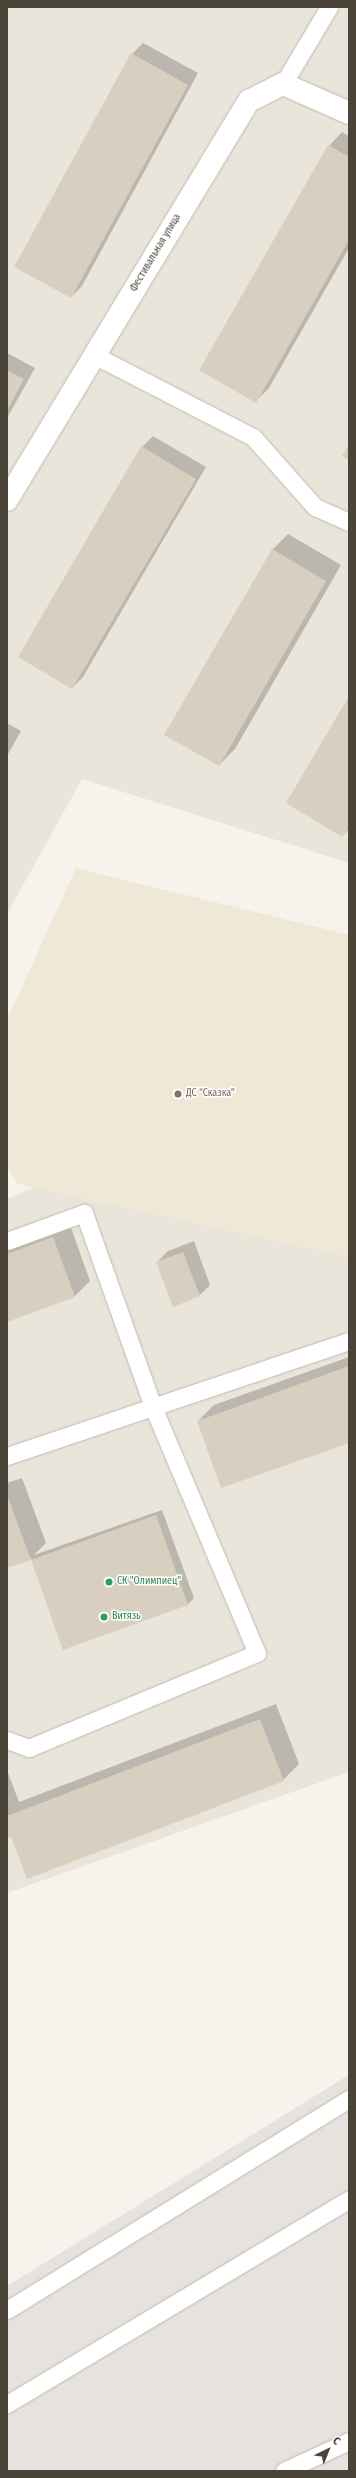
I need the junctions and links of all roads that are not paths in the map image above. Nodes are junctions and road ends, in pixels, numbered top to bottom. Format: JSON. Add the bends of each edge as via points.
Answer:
{"nodes":[{"id":1,"x":329,"y":7,"type":"edge"},
{"id":2,"x":283,"y":84,"type":"junction"},
{"id":3,"x":349,"y":113,"type":"edge"},
{"id":4,"x":94,"y":355,"type":"junction"},
{"id":5,"x":7,"y":500,"type":"edge"},
{"id":6,"x":349,"y":522,"type":"edge"},
{"id":7,"x":7,"y":1240,"type":"edge"},
{"id":8,"x":349,"y":1341,"type":"edge"},
{"id":9,"x":153,"y":1407,"type":"junction"},
{"id":10,"x":7,"y":1456,"type":"edge"},
{"id":11,"x":7,"y":1740,"type":"edge"},
{"id":12,"x":349,"y":2099,"type":"edge"},
{"id":13,"x":349,"y":2199,"type":"edge"},
{"id":14,"x":7,"y":2310,"type":"edge"},
{"id":15,"x":7,"y":2404,"type":"edge"},
{"id":16,"x":349,"y":2441,"type":"edge"},
{"id":17,"x":284,"y":2471,"type":"edge"}],
"edges":[{"from":1,"to":2,"type":"lane"},
{"from":2,"to":3,"type":"street"},
{"from":2,"to":4,"type":"street","name":"Фестивальная улица","via":[[249,101]]},
{"from":4,"to":5,"type":"street","name":"Фестивальная улица"},
{"from":4,"to":6,"type":"lane","via":[[253,437],[315,507]]},
{"from":7,"to":9,"type":"lane","via":[[84,1213]]},
{"from":8,"to":9,"type":"lane"},
{"from":9,"to":10,"type":"lane"},
{"from":9,"to":11,"type":"lane","via":[[257,1653],[29,1748]]},
{"from":12,"to":14,"type":"lane"},
{"from":13,"to":15,"type":"lane"},
{"from":16,"to":17,"type":"lane"}]}
